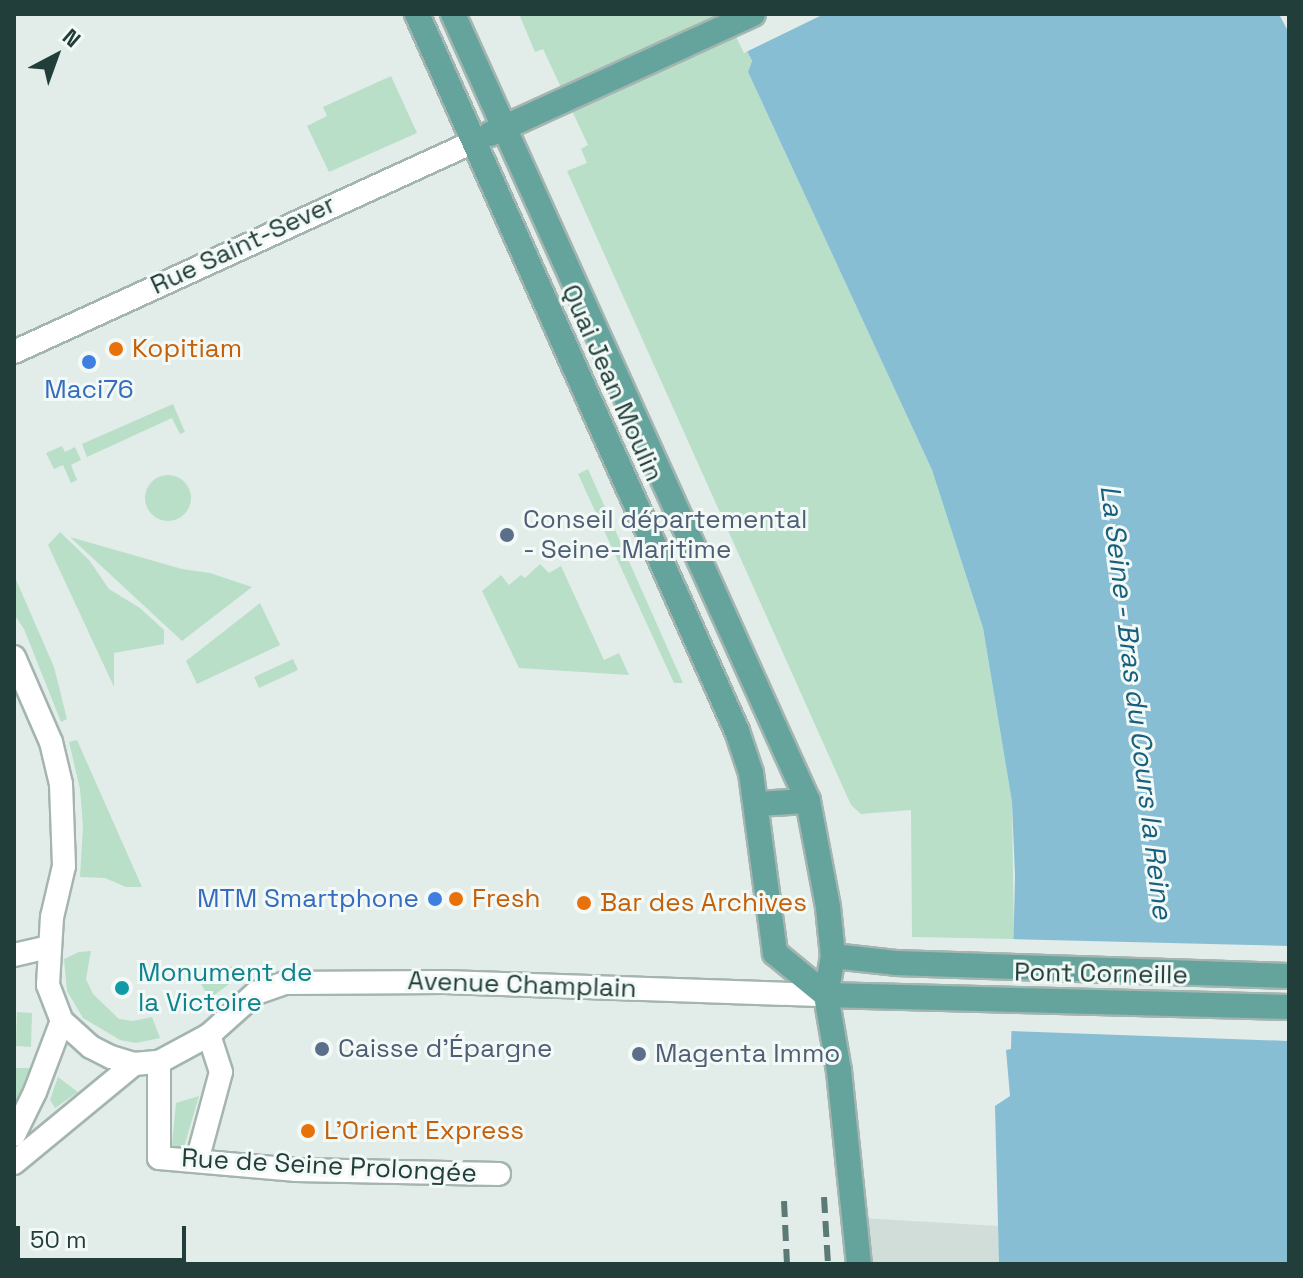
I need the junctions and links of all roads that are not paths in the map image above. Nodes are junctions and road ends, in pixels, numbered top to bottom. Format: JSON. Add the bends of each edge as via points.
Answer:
{"nodes":[{"id":1,"x":417,"y":14,"type":"edge"},
{"id":2,"x":453,"y":14,"type":"edge"},
{"id":3,"x":753,"y":14,"type":"edge"},
{"id":4,"x":504,"y":128,"type":"junction"},
{"id":5,"x":473,"y":142,"type":"junction"},
{"id":6,"x":571,"y":277,"type":"junction"},
{"id":7,"x":540,"y":292,"type":"junction"},
{"id":8,"x":14,"y":352,"type":"edge"},
{"id":9,"x":14,"y":657,"type":"edge"},
{"id":10,"x":808,"y":801,"type":"junction"},
{"id":11,"x":756,"y":804,"type":"junction"},
{"id":12,"x":48,"y":947,"type":"junction"},
{"id":13,"x":14,"y":955,"type":"edge"},
{"id":14,"x":833,"y":956,"type":"junction"},
{"id":15,"x":1289,"y":976,"type":"edge"},
{"id":16,"x":826,"y":995,"type":"junction"},
{"id":17,"x":1289,"y":1007,"type":"edge"},
{"id":18,"x":62,"y":1021,"type":"junction"},
{"id":19,"x":209,"y":1035,"type":"junction"},
{"id":20,"x":159,"y":1062,"type":"junction"},
{"id":21,"x":134,"y":1064,"type":"junction"},
{"id":22,"x":14,"y":1135,"type":"edge"},
{"id":23,"x":197,"y":1161,"type":"junction"},
{"id":24,"x":14,"y":1163,"type":"edge"},
{"id":25,"x":499,"y":1174,"type":"dead end"},
{"id":26,"x":859,"y":1264,"type":"edge"}],
"edges":[{"from":1,"to":5,"type":"main road","name":"Quai Jean Moulin"},
{"from":2,"to":4,"type":"main road","name":"Quai Jean Moulin"},
{"from":3,"to":4,"type":"main road"},
{"from":4,"to":5,"type":"main road"},
{"from":4,"to":6,"type":"main road","name":"Quai Jean Moulin"},
{"from":5,"to":7,"type":"main road","name":"Quai Jean Moulin"},
{"from":5,"to":8,"type":"street","name":"Rue Saint-Sever"},
{"from":6,"to":7,"type":"main road"},
{"from":6,"to":10,"type":"main road","name":"Quai Jean Moulin"},
{"from":7,"to":11,"type":"main road","name":"Quai Jean Moulin","via":[[737,731]]},
{"from":9,"to":12,"type":"street","via":[[57,760],[65,823],[62,885]]},
{"from":10,"to":11,"type":"main road"},
{"from":10,"to":14,"type":"main road","name":"Quai Jean Moulin"},
{"from":11,"to":16,"type":"main road","name":"Quai Jean Moulin","via":[[775,953]]},
{"from":12,"to":13,"type":"street"},
{"from":12,"to":18,"type":"street","via":[[48,985]]},
{"from":14,"to":15,"type":"main road","name":"Pont Corneille","via":[[913,964]]},
{"from":14,"to":16,"type":"main road","name":"Quai Jean Moulin"},
{"from":16,"to":17,"type":"main road","name":"Pont Corneille"},
{"from":16,"to":19,"type":"street","name":"Avenue Champlain","via":[[315,981],[285,983],[256,993]]},
{"from":16,"to":26,"type":"main road","name":"Quai Jean Moulin"},
{"from":18,"to":21,"type":"street","via":[[91,1047]]},
{"from":18,"to":22,"type":"street"},
{"from":19,"to":20,"type":"street","name":"Avenue Champlain"},
{"from":19,"to":23,"type":"street","via":[[221,1072]]},
{"from":20,"to":21,"type":"street"},
{"from":20,"to":23,"type":"street","name":"Rue de Seine Prolongée","via":[[159,1158]]},
{"from":21,"to":24,"type":"street"},
{"from":23,"to":25,"type":"street","name":"Rue de Seine Prolongée","via":[[296,1170]]}]}
